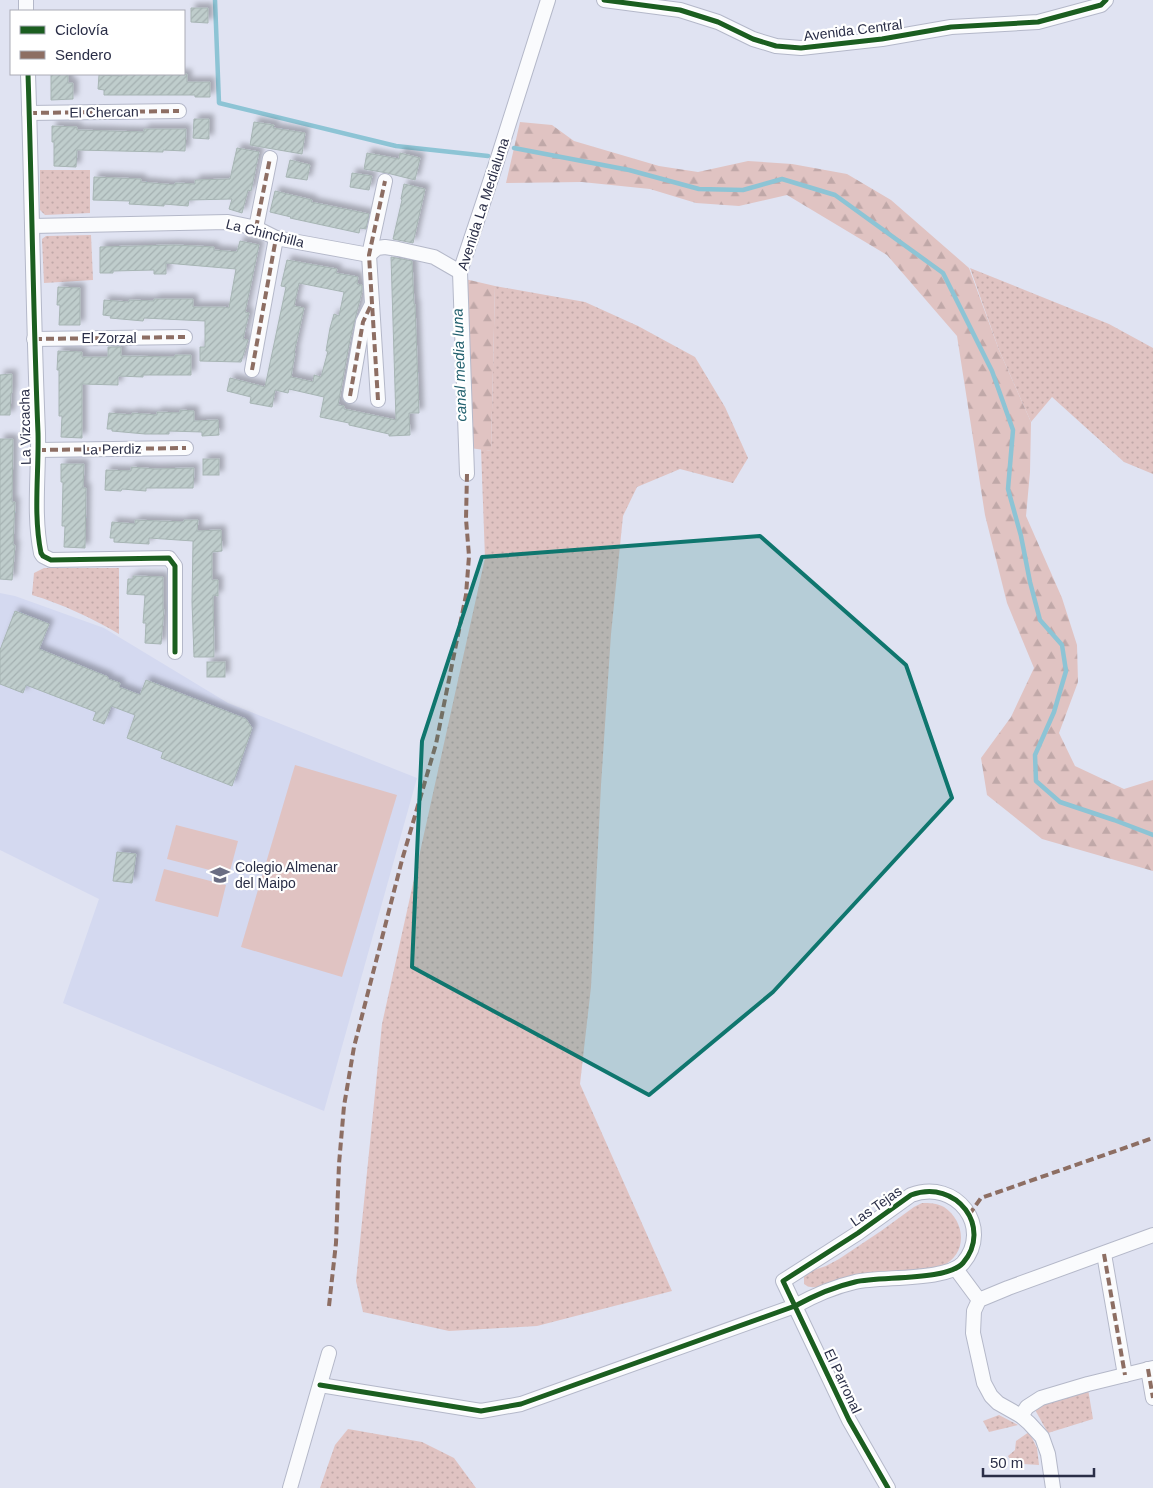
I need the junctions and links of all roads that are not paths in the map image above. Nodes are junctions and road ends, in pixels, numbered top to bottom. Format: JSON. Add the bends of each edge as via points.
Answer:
{"nodes":[{"id":1,"x":548,"y":0,"type":"edge"},
{"id":2,"x":604,"y":0,"type":"edge"},
{"id":3,"x":1106,"y":0,"type":"edge"},
{"id":4,"x":28,"y":75,"type":"edge"},
{"id":5,"x":179,"y":111,"type":"dead end"},
{"id":6,"x":29,"y":113,"type":"junction"},
{"id":7,"x":270,"y":158,"type":"dead end"},
{"id":8,"x":385,"y":181,"type":"dead end"},
{"id":9,"x":32,"y":226,"type":"junction"},
{"id":10,"x":256,"y":228,"type":"junction"},
{"id":11,"x":276,"y":238,"type":"junction"},
{"id":12,"x":369,"y":255,"type":"junction"},
{"id":13,"x":460,"y":272,"type":"junction"},
{"id":14,"x":372,"y":303,"type":"junction"},
{"id":15,"x":34,"y":338,"type":"junction"},
{"id":16,"x":185,"y":338,"type":"dead end"},
{"id":17,"x":252,"y":370,"type":"dead end"},
{"id":18,"x":350,"y":396,"type":"dead end"},
{"id":19,"x":378,"y":400,"type":"dead end"},
{"id":20,"x":186,"y":448,"type":"dead end"},
{"id":21,"x":38,"y":450,"type":"junction"},
{"id":22,"x":467,"y":474,"type":"dead end"},
{"id":23,"x":175,"y":652,"type":"dead end"},
{"id":24,"x":1153,"y":1235,"type":"edge"},
{"id":25,"x":1104,"y":1254,"type":"junction"},
{"id":26,"x":956,"y":1269,"type":"junction"},
{"id":27,"x":783,"y":1282,"type":"joint"},
{"id":28,"x":979,"y":1300,"type":"junction"},
{"id":29,"x":795,"y":1306,"type":"junction"},
{"id":30,"x":329,"y":1353,"type":"dead end"},
{"id":31,"x":1151,"y":1369,"type":"edge"},
{"id":32,"x":1125,"y":1375,"type":"junction"},
{"id":33,"x":320,"y":1385,"type":"junction"},
{"id":34,"x":1153,"y":1398,"type":"edge"},
{"id":35,"x":1021,"y":1416,"type":"junction"},
{"id":36,"x":290,"y":1488,"type":"edge"},
{"id":37,"x":888,"y":1488,"type":"edge"},
{"id":38,"x":1053,"y":1488,"type":"edge"}],
"edges":[{"from":1,"to":13,"type":"street","name":"Avenida La Medialuna"},
{"from":2,"to":3,"type":"street","name":"Avenida Central","via":[[680,10],[776,46],[800,48],[951,27],[1038,22],[1101,5]]},
{"from":4,"to":6,"type":"street","name":"La Vizcacha"},
{"from":5,"to":6,"type":"street","name":"El Chercan"},
{"from":6,"to":9,"type":"street","name":"La Vizcacha"},
{"from":7,"to":10,"type":"street"},
{"from":8,"to":12,"type":"street"},
{"from":9,"to":10,"type":"street","name":"La Chinchilla","via":[[213,221]]},
{"from":9,"to":15,"type":"street","name":"La Vizcacha"},
{"from":10,"to":11,"type":"street","name":"La Chinchilla"},
{"from":11,"to":12,"type":"street","name":"La Chinchilla"},
{"from":11,"to":17,"type":"street"},
{"from":12,"to":13,"type":"street","name":"La Chinchilla","via":[[376,248],[398,249],[434,257]]},
{"from":12,"to":14,"type":"street"},
{"from":13,"to":22,"type":"street","name":"Avenida La Medialuna"},
{"from":14,"to":18,"type":"street","via":[[363,322]]},
{"from":14,"to":19,"type":"street"},
{"from":15,"to":16,"type":"street","name":"El Zorzal"},
{"from":15,"to":21,"type":"street","name":"La Vizcacha"},
{"from":20,"to":21,"type":"street","name":"La Perdiz"},
{"from":21,"to":23,"type":"street","name":"La Vizcacha","via":[[36,502],[43,556],[52,560],[169,558],[175,566]]},
{"from":24,"to":25,"type":"street"},
{"from":25,"to":28,"type":"street"},
{"from":25,"to":32,"type":"street"},
{"from":26,"to":27,"type":"street","name":"Las Tejas","via":[[971,1249],[972,1223],[957,1200],[930,1191],[903,1200]]},
{"from":26,"to":28,"type":"street"},
{"from":26,"to":29,"type":"street","via":[[936,1275],[857,1281],[828,1289]]},
{"from":27,"to":29,"type":"street","name":"El Parronal"},
{"from":28,"to":35,"type":"street","via":[[974,1311],[972,1333],[984,1383],[998,1403]]},
{"from":29,"to":33,"type":"street","via":[[520,1404],[482,1411]]},
{"from":29,"to":37,"type":"street","name":"El Parronal","via":[[848,1420]]},
{"from":30,"to":33,"type":"street"},
{"from":31,"to":32,"type":"street"},
{"from":31,"to":34,"type":"street"},
{"from":32,"to":35,"type":"street","via":[[1041,1398],[1027,1407]]},
{"from":33,"to":36,"type":"street"},
{"from":35,"to":38,"type":"street","via":[[1046,1445]]}]}
